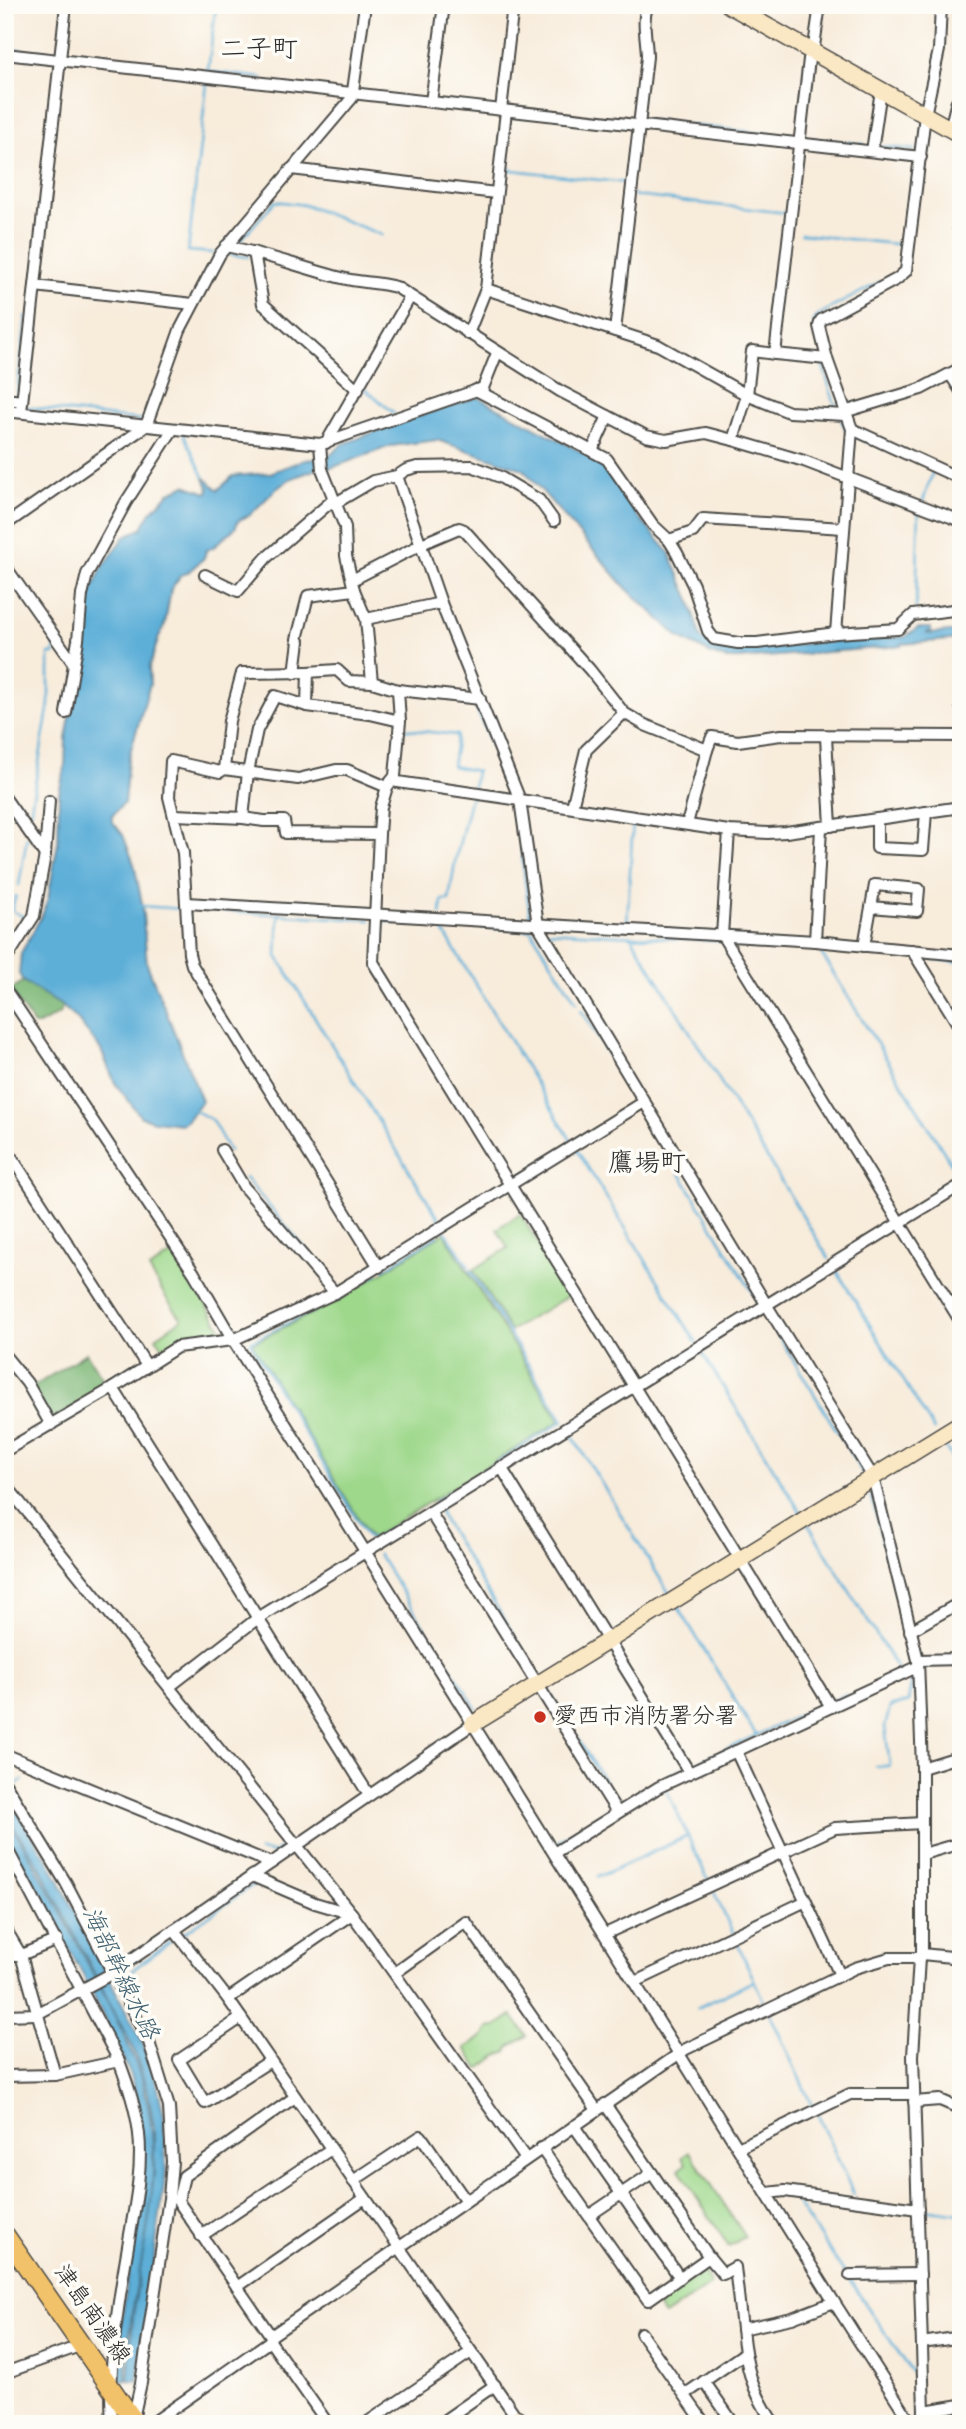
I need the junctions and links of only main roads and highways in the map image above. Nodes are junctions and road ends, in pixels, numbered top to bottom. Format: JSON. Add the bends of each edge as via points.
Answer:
{"nodes":[{"id":1,"x":5,"y":2235,"type":"edge"},
{"id":2,"x":134,"y":2421,"type":"edge"}],
"edges":[{"from":1,"to":2,"type":"main road","name":"津島南濃線"}]}
